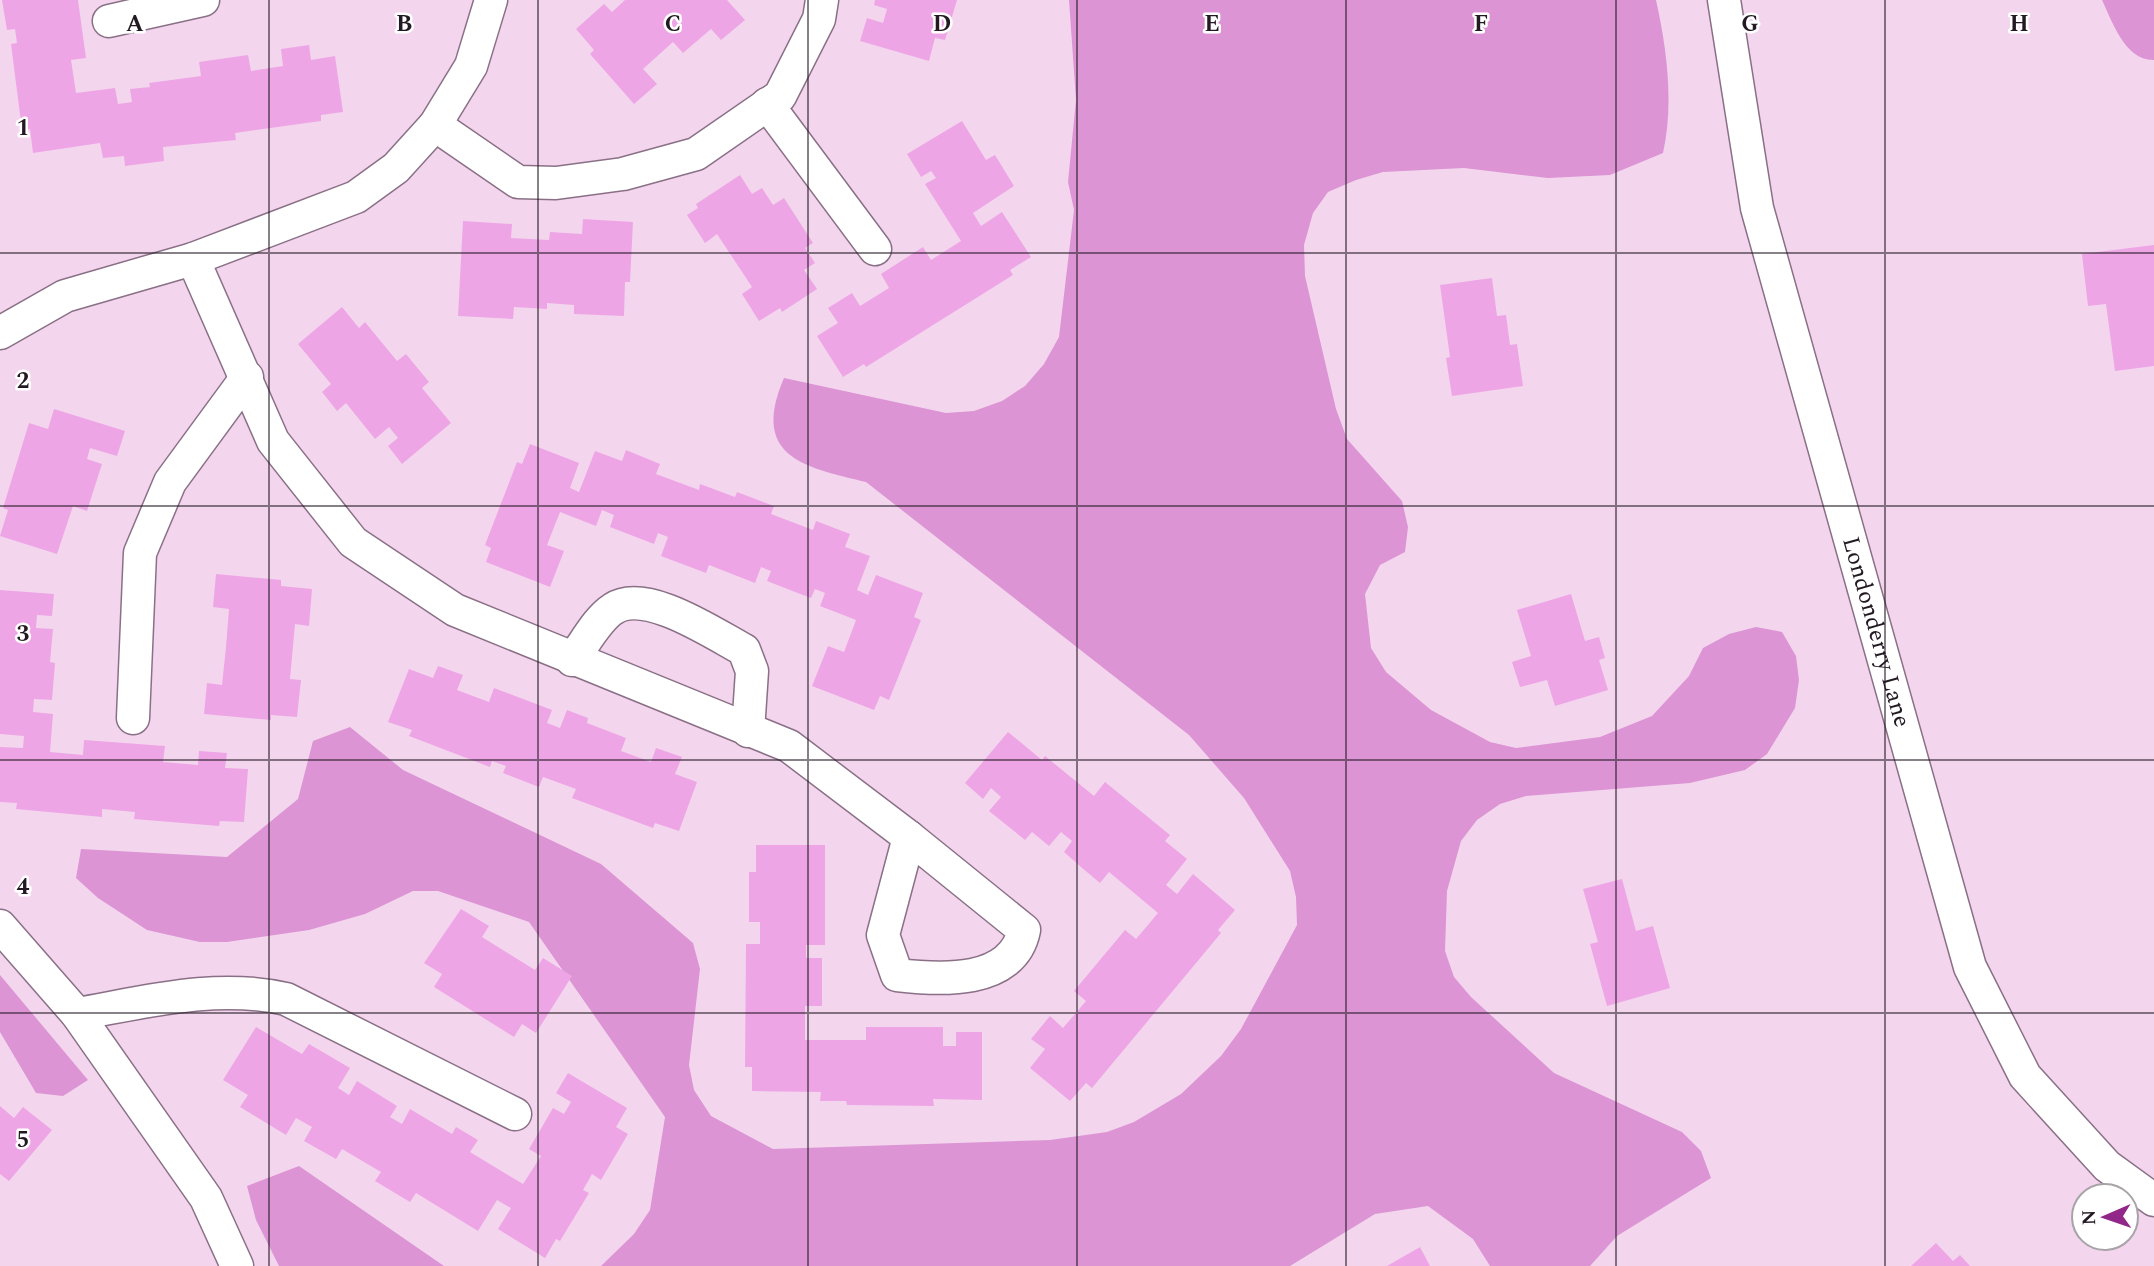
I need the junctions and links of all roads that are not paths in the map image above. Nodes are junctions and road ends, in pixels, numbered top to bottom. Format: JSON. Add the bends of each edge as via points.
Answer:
{"nodes":[{"id":1,"x":203,"y":0,"type":"edge"},
{"id":2,"x":491,"y":0,"type":"edge"},
{"id":3,"x":822,"y":0,"type":"edge"},
{"id":4,"x":1724,"y":0,"type":"edge"},
{"id":5,"x":109,"y":21,"type":"dead end"},
{"id":6,"x":768,"y":104,"type":"junction"},
{"id":7,"x":435,"y":125,"type":"junction"},
{"id":8,"x":875,"y":249,"type":"dead end"},
{"id":9,"x":193,"y":260,"type":"junction"},
{"id":10,"x":0,"y":333,"type":"edge"},
{"id":11,"x":247,"y":376,"type":"junction"},
{"id":12,"x":572,"y":660,"type":"junction"},
{"id":13,"x":133,"y":718,"type":"dead end"},
{"id":14,"x":748,"y":731,"type":"junction"},
{"id":15,"x":909,"y":837,"type":"junction"},
{"id":16,"x":0,"y":926,"type":"edge"},
{"id":17,"x":77,"y":1014,"type":"junction"},
{"id":18,"x":515,"y":1114,"type":"dead end"},
{"id":19,"x":2154,"y":1200,"type":"edge"},
{"id":20,"x":237,"y":1266,"type":"edge"}],
"edges":[{"from":1,"to":5,"type":"street"},
{"from":2,"to":7,"type":"street","via":[[471,66]]},
{"from":3,"to":6,"type":"street","via":[[819,19],[780,96]]},
{"from":4,"to":19,"type":"street","name":"Londonderry Lane","via":[[1757,208],[1970,967],[2025,1076],[2107,1166]]},
{"from":6,"to":7,"type":"street","via":[[696,154],[623,174],[556,183],[518,182]]},
{"from":6,"to":8,"type":"street"},
{"from":7,"to":9,"type":"street","via":[[396,168],[356,197]]},
{"from":9,"to":10,"type":"street","via":[[65,296]]},
{"from":9,"to":11,"type":"street"},
{"from":11,"to":12,"type":"street","via":[[273,441],[353,542],[455,611]]},
{"from":11,"to":13,"type":"street","via":[[170,482],[140,554]]},
{"from":12,"to":14,"type":"street"},
{"from":12,"to":14,"type":"street","via":[[611,610],[624,604],[664,608],[744,650],[752,671]]},
{"from":14,"to":15,"type":"street","via":[[789,746]]},
{"from":15,"to":15,"type":"street","via":[[1024,930],[1021,944],[990,972],[942,981],[897,975],[883,935]]},
{"from":16,"to":17,"type":"street"},
{"from":17,"to":18,"type":"street","via":[[199,994],[265,994],[286,999]]},
{"from":17,"to":20,"type":"street","via":[[206,1198]]}]}
